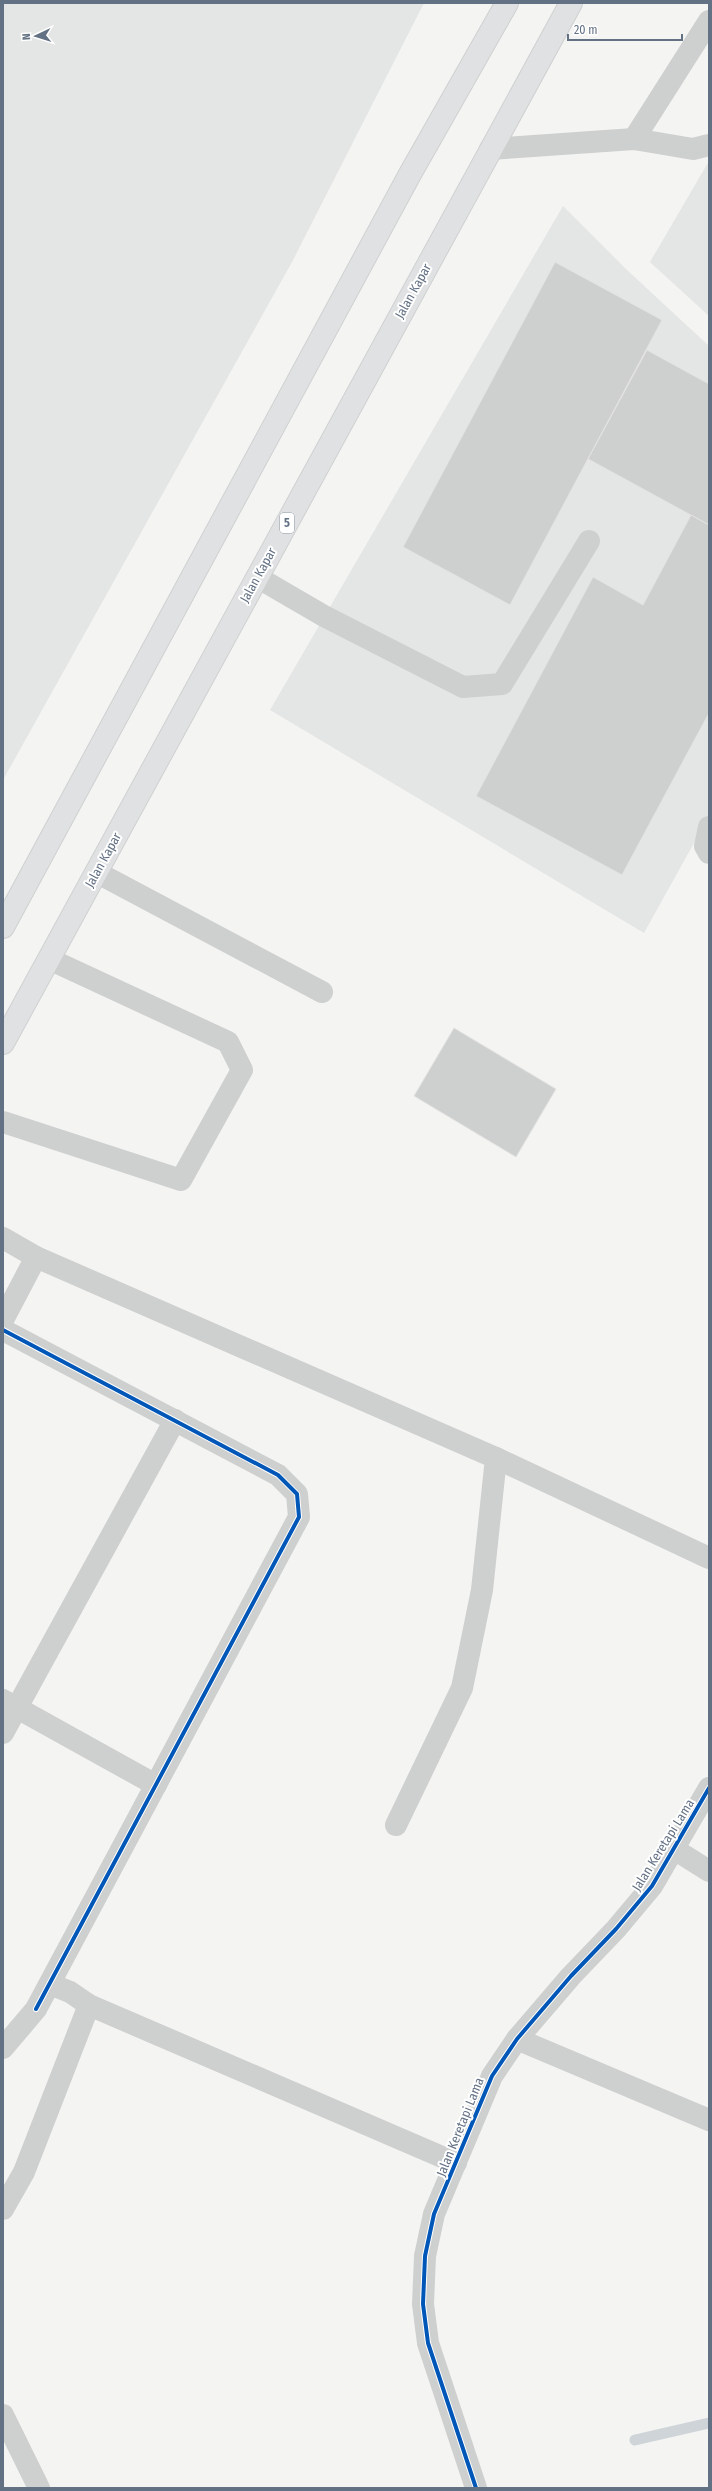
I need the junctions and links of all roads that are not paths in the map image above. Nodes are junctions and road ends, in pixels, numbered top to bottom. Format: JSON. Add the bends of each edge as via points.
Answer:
{"nodes":[{"id":1,"x":507,"y":3,"type":"edge"},
{"id":2,"x":571,"y":3,"type":"edge"},
{"id":3,"x":709,"y":21,"type":"edge"},
{"id":4,"x":634,"y":139,"type":"junction"},
{"id":5,"x":709,"y":144,"type":"edge"},
{"id":6,"x":490,"y":149,"type":"junction"},
{"id":7,"x":589,"y":541,"type":"dead end"},
{"id":8,"x":257,"y":577,"type":"junction"},
{"id":9,"x":709,"y":827,"type":"edge"},
{"id":10,"x":709,"y":853,"type":"edge"},
{"id":11,"x":96,"y":872,"type":"junction"},
{"id":12,"x":3,"y":927,"type":"edge"},
{"id":13,"x":49,"y":959,"type":"junction"},
{"id":14,"x":322,"y":992,"type":"dead end"},
{"id":15,"x":3,"y":1043,"type":"edge"},
{"id":16,"x":3,"y":1122,"type":"edge"},
{"id":17,"x":3,"y":1238,"type":"edge"},
{"id":18,"x":36,"y":1257,"type":"junction"},
{"id":19,"x":3,"y":1320,"type":"edge"},
{"id":20,"x":3,"y":1330,"type":"edge"},
{"id":21,"x":175,"y":1420,"type":"junction"},
{"id":22,"x":496,"y":1458,"type":"junction"},
{"id":23,"x":709,"y":1558,"type":"edge"},
{"id":24,"x":10,"y":1704,"type":"edge"},
{"id":25,"x":3,"y":1733,"type":"edge"},
{"id":26,"x":156,"y":1785,"type":"junction"},
{"id":27,"x":709,"y":1788,"type":"edge"},
{"id":28,"x":396,"y":1825,"type":"dead end"},
{"id":29,"x":674,"y":1849,"type":"junction"},
{"id":30,"x":709,"y":1871,"type":"edge"},
{"id":31,"x":50,"y":1984,"type":"junction"},
{"id":32,"x":89,"y":2005,"type":"junction"},
{"id":33,"x":517,"y":2039,"type":"junction"},
{"id":34,"x":3,"y":2048,"type":"edge"},
{"id":35,"x":709,"y":2120,"type":"edge"},
{"id":36,"x":456,"y":2163,"type":"junction"},
{"id":37,"x":3,"y":2209,"type":"edge"},
{"id":38,"x":3,"y":2415,"type":"edge"},
{"id":39,"x":38,"y":2488,"type":"edge"},
{"id":40,"x":476,"y":2488,"type":"edge"}],
"edges":[{"from":1,"to":12,"type":"highway","via":[[403,188]]},
{"from":2,"to":6,"type":"highway","name":"Jalan Kapar","number":"5"},
{"from":3,"to":4,"type":"street"},
{"from":4,"to":5,"type":"street","via":[[693,149]]},
{"from":4,"to":6,"type":"street"},
{"from":6,"to":8,"type":"highway","name":"Jalan Kapar","number":"5"},
{"from":7,"to":8,"type":"street","via":[[502,684],[463,687],[324,616]]},
{"from":8,"to":11,"type":"highway","name":"Jalan Kapar","number":"5"},
{"from":9,"to":10,"type":"street","via":[[705,846]]},
{"from":11,"to":13,"type":"highway","name":"Jalan Kapar","number":"5"},
{"from":11,"to":14,"type":"street"},
{"from":13,"to":15,"type":"highway","name":"Jalan Kapar","number":"5"},
{"from":13,"to":16,"type":"street","via":[[228,1042],[242,1070],[181,1180]]},
{"from":17,"to":18,"type":"street"},
{"from":18,"to":19,"type":"street"},
{"from":18,"to":22,"type":"street"},
{"from":20,"to":21,"type":"street"},
{"from":21,"to":24,"type":"street"},
{"from":21,"to":26,"type":"street","via":[[278,1475],[297,1494],[299,1517]]},
{"from":22,"to":23,"type":"street"},
{"from":22,"to":28,"type":"street","via":[[482,1590],[462,1688]]},
{"from":24,"to":25,"type":"street"},
{"from":24,"to":26,"type":"street"},
{"from":26,"to":31,"type":"street"},
{"from":27,"to":29,"type":"street","name":"Jalan Keretapi Lama"},
{"from":29,"to":30,"type":"street"},
{"from":29,"to":33,"type":"street","name":"Jalan Keretapi Lama","via":[[652,1886]]},
{"from":31,"to":32,"type":"street","via":[[70,1992]]},
{"from":31,"to":34,"type":"street","via":[[36,2009]]},
{"from":32,"to":36,"type":"street"},
{"from":32,"to":37,"type":"street","via":[[24,2172]]},
{"from":33,"to":35,"type":"street"},
{"from":33,"to":36,"type":"street","name":"Jalan Keretapi Lama","via":[[492,2076]]},
{"from":36,"to":40,"type":"street","name":"Jalan Keretapi Lama","via":[[434,2214],[425,2256],[423,2304],[428,2343]]},
{"from":38,"to":39,"type":"street"}]}
